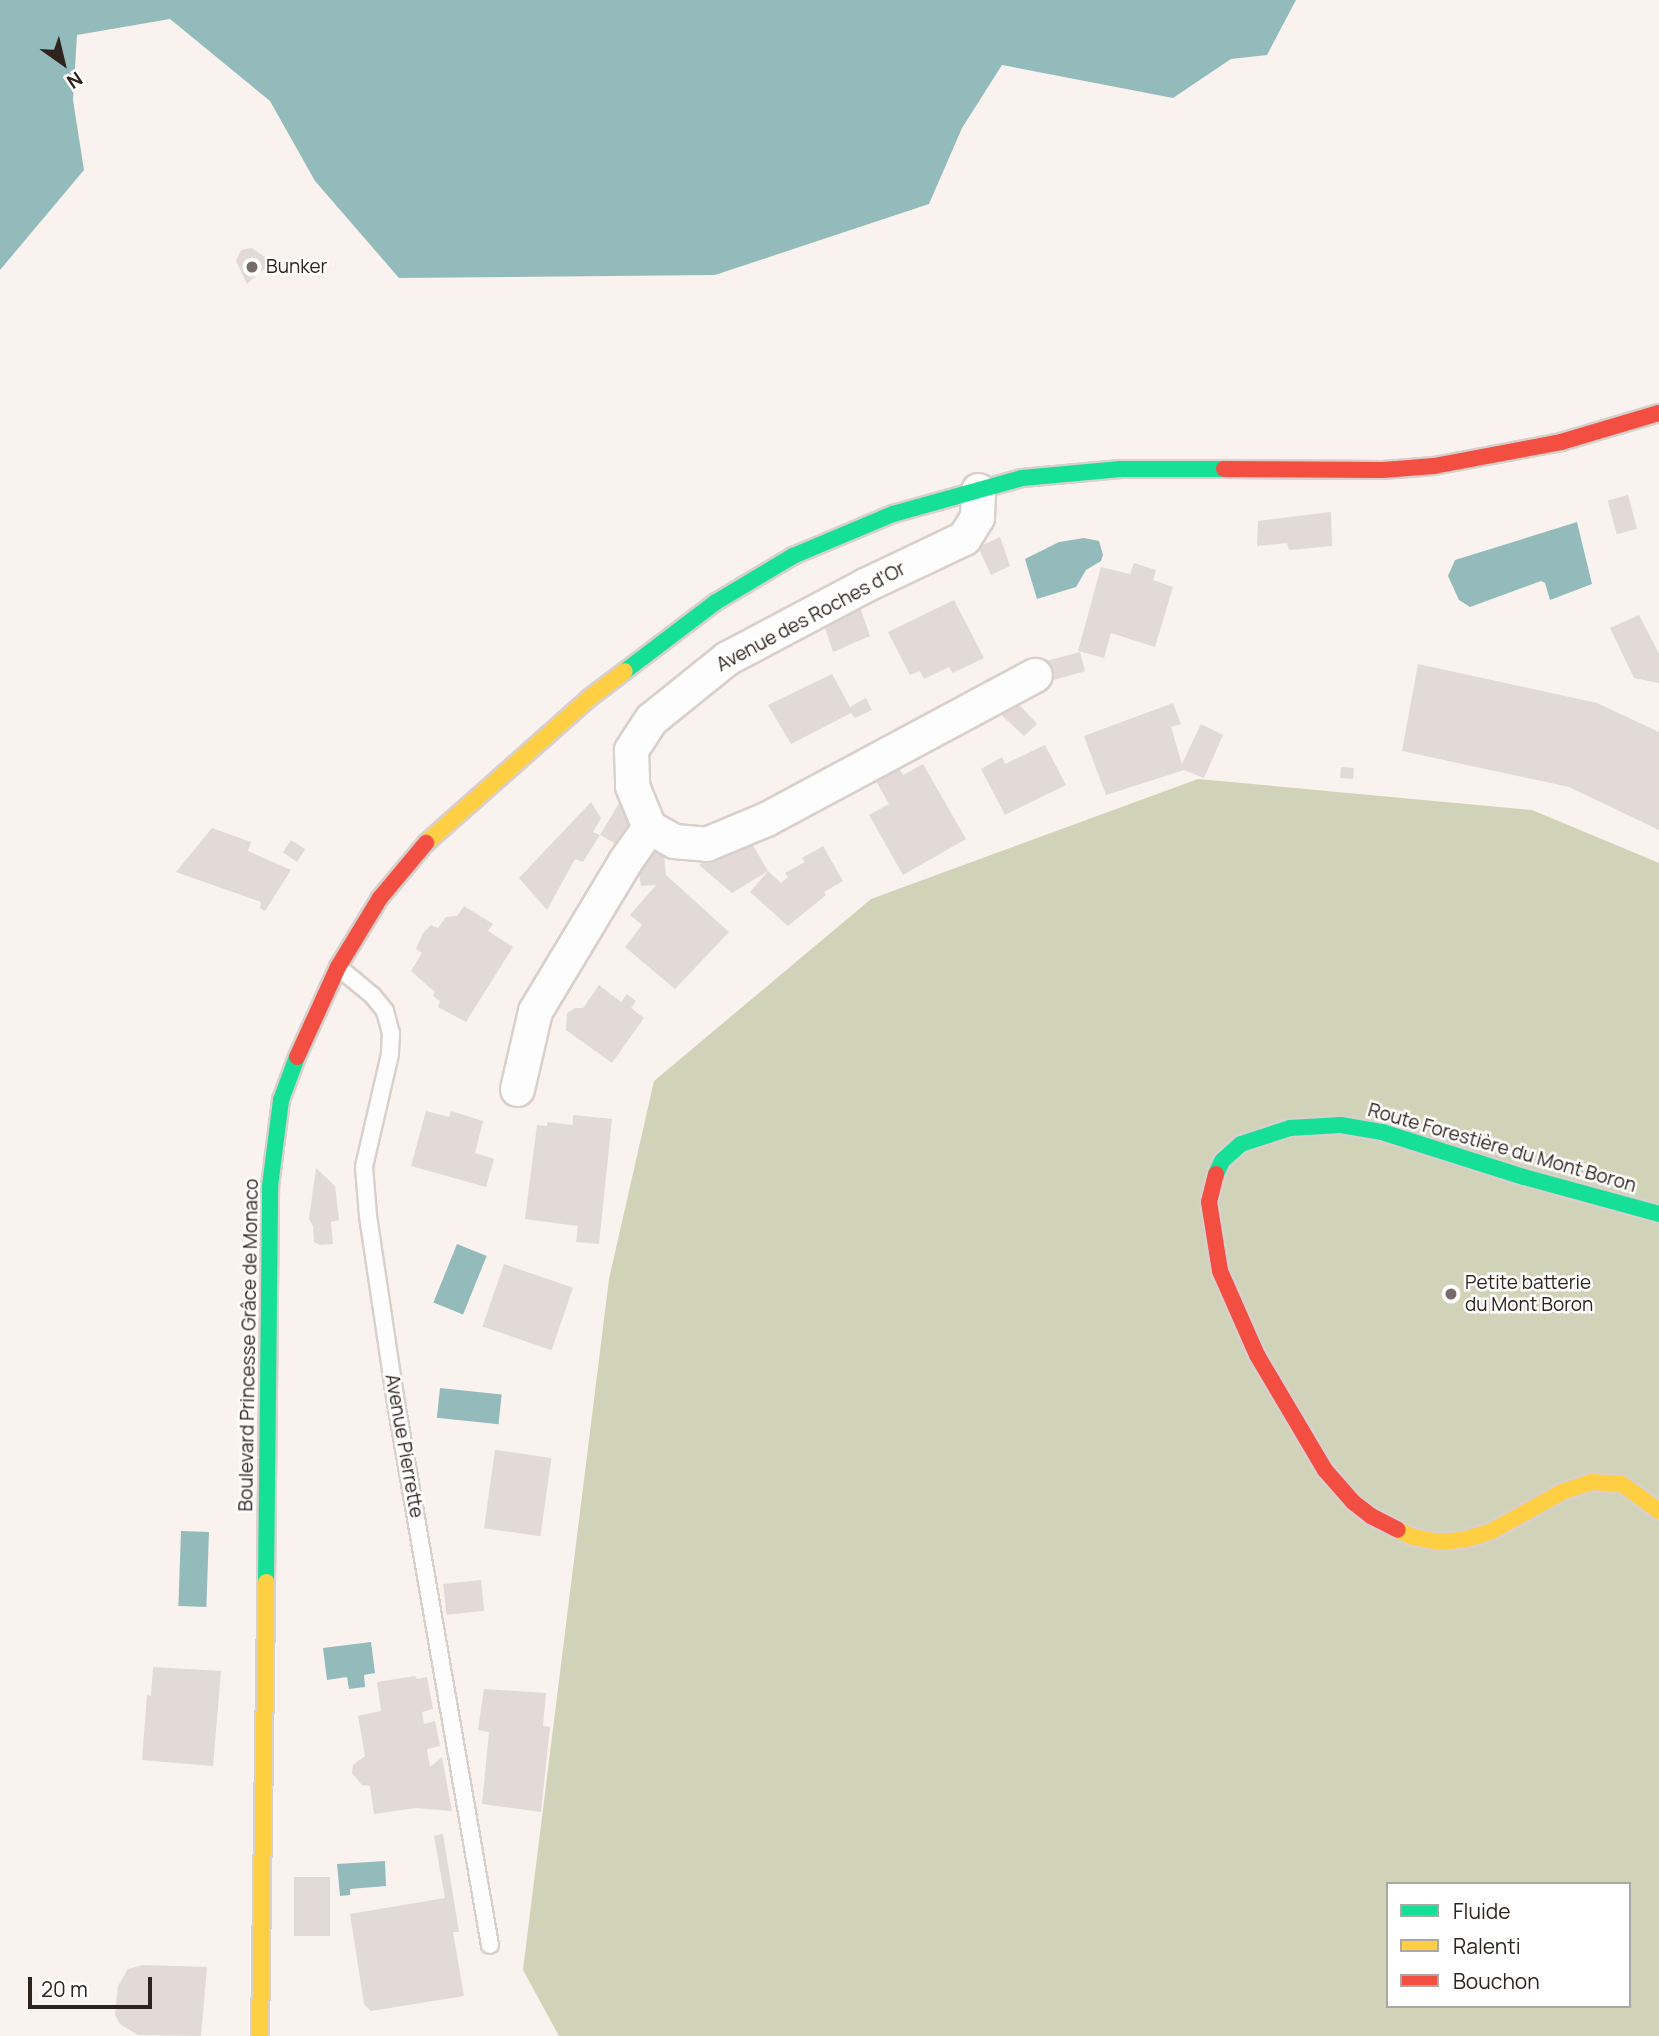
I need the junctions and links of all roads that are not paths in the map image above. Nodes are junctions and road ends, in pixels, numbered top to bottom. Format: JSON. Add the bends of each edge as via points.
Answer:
{"nodes":[{"id":1,"x":1659,"y":413,"type":"edge"},
{"id":2,"x":978,"y":490,"type":"junction"},
{"id":3,"x":1035,"y":675,"type":"dead end"},
{"id":4,"x":649,"y":827,"type":"junction"},
{"id":5,"x":338,"y":967,"type":"junction"},
{"id":6,"x":517,"y":1089,"type":"dead end"},
{"id":7,"x":1659,"y":1214,"type":"edge"},
{"id":8,"x":1659,"y":1511,"type":"edge"},
{"id":9,"x":490,"y":1945,"type":"dead end"},
{"id":10,"x":260,"y":2036,"type":"edge"}],
"edges":[{"from":1,"to":2,"type":"main road","name":"Boulevard Princesse Grâce de Monaco","via":[[1497,456],[1383,470],[1121,469],[1022,478]]},
{"from":2,"to":4,"type":"street","name":"Avenue des Roches d'Or","via":[[977,517],[964,538],[727,658],[651,719],[631,750],[632,786]]},
{"from":2,"to":5,"type":"main road","name":"Boulevard Princesse Grâce de Monaco","via":[[838,535],[716,601],[587,699],[436,831],[380,898]]},
{"from":3,"to":4,"type":"street","via":[[766,820],[706,844],[674,841]]},
{"from":4,"to":6,"type":"street","via":[[535,1011]]},
{"from":5,"to":9,"type":"lane","name":"Avenue Pierrette","via":[[373,996],[385,1011],[391,1033],[364,1167],[368,1216],[397,1411]]},
{"from":5,"to":10,"type":"main road","name":"Boulevard Princesse Grâce de Monaco","via":[[281,1100],[270,1186]]},
{"from":7,"to":8,"type":"main road","name":"Route Forestière du Mont Boron","via":[[1382,1132],[1342,1125],[1290,1128],[1241,1144],[1222,1161],[1209,1202],[1214,1246],[1236,1314],[1289,1414],[1325,1470],[1353,1502],[1413,1537],[1451,1541],[1490,1532],[1561,1483],[1622,1484]]}]}
